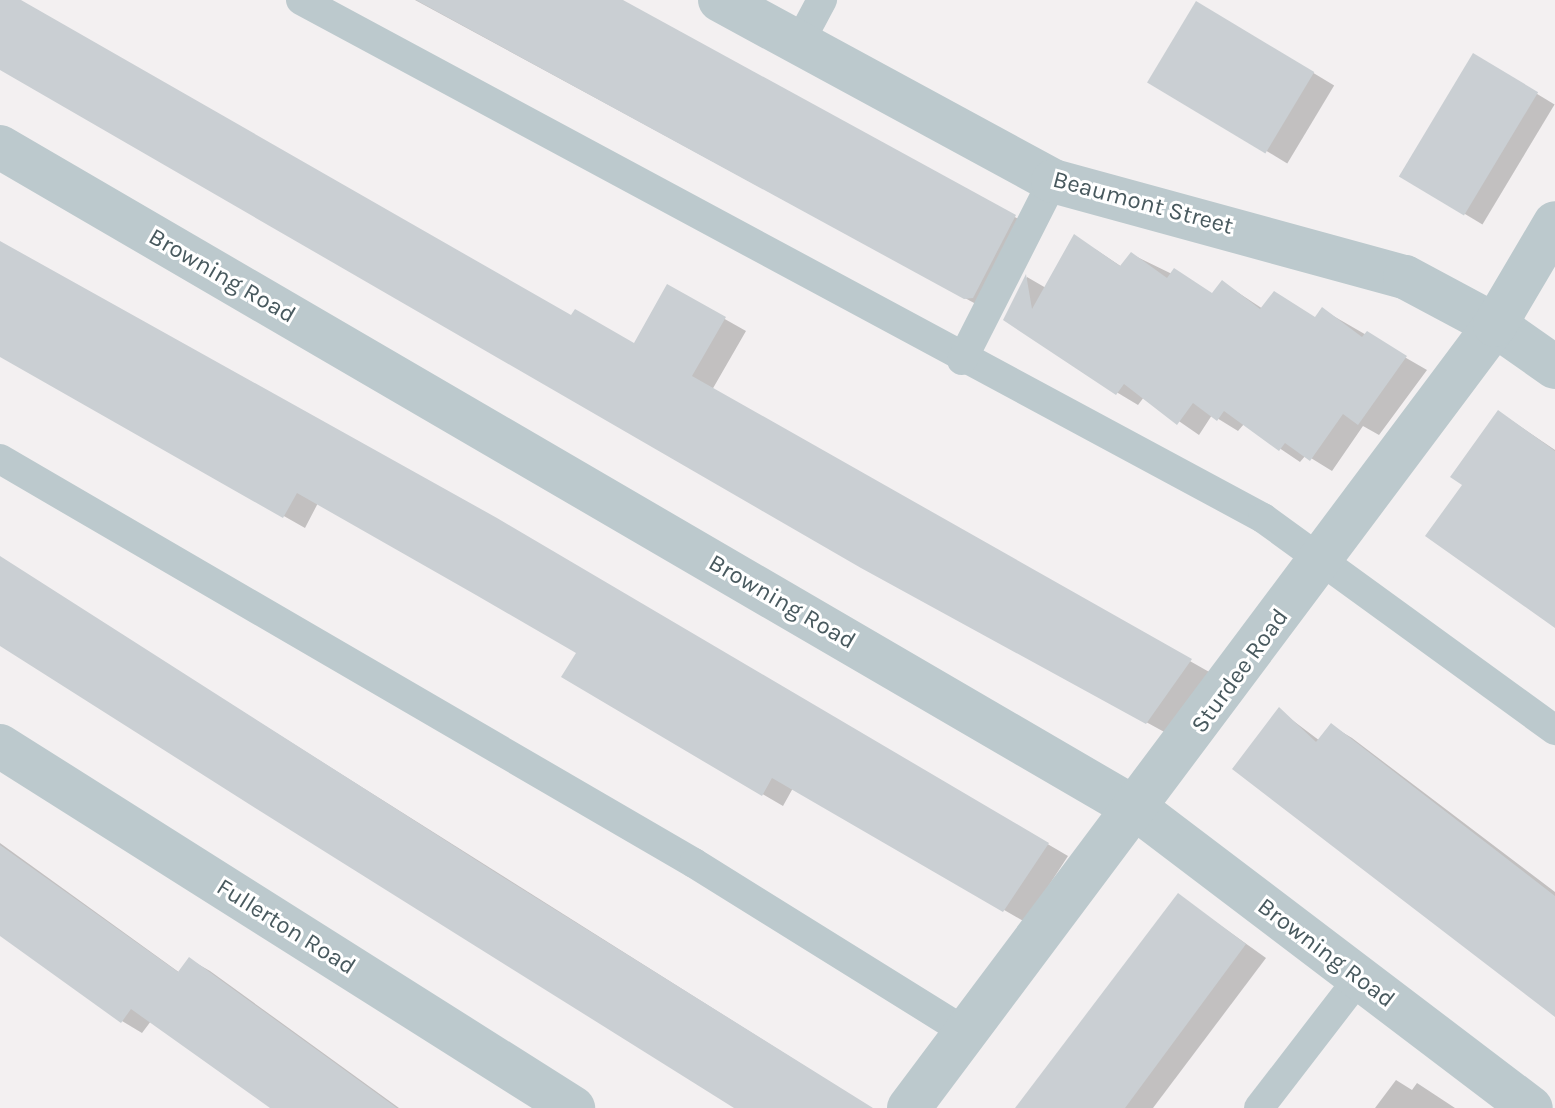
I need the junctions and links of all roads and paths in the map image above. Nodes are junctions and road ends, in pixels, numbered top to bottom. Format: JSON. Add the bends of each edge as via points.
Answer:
{"nodes":[{"id":1,"x":301,"y":0,"type":"edge"},
{"id":2,"x":720,"y":0,"type":"edge"},
{"id":3,"x":822,"y":0,"type":"edge"},
{"id":4,"x":799,"y":43,"type":"junction"},
{"id":5,"x":0,"y":147,"type":"edge"},
{"id":6,"x":1053,"y":181,"type":"junction"},
{"id":7,"x":1555,"y":223,"type":"edge"},
{"id":8,"x":1495,"y":325,"type":"junction"},
{"id":9,"x":962,"y":360,"type":"junction"},
{"id":10,"x":1555,"y":367,"type":"edge"},
{"id":11,"x":0,"y":459,"type":"edge"},
{"id":12,"x":1321,"y":562,"type":"junction"},
{"id":13,"x":1555,"y":730,"type":"edge"},
{"id":14,"x":0,"y":746,"type":"edge"},
{"id":15,"x":1138,"y":810,"type":"junction"},
{"id":16,"x":1359,"y":978,"type":"junction"},
{"id":17,"x":967,"y":1033,"type":"junction"},
{"id":18,"x":569,"y":1107,"type":"edge"},
{"id":19,"x":909,"y":1108,"type":"edge"},
{"id":20,"x":1259,"y":1108,"type":"edge"},
{"id":21,"x":1531,"y":1108,"type":"edge"}],
"edges":[{"from":1,"to":9,"type":"lane"},
{"from":2,"to":4,"type":"street","name":"Beaumont Street"},
{"from":3,"to":4,"type":"lane"},
{"from":4,"to":6,"type":"street","name":"Beaumont Street"},
{"from":5,"to":15,"type":"street","name":"Browning Road"},
{"from":6,"to":8,"type":"street","name":"Beaumont Street","via":[[1405,277]]},
{"from":6,"to":9,"type":"lane"},
{"from":7,"to":8,"type":"street","name":"Sturdee Road"},
{"from":8,"to":10,"type":"street","name":"Beaumont Street"},
{"from":8,"to":12,"type":"street","name":"Sturdee Road"},
{"from":9,"to":12,"type":"lane","via":[[1263,518]]},
{"from":11,"to":17,"type":"lane","via":[[694,863]]},
{"from":12,"to":13,"type":"lane"},
{"from":12,"to":15,"type":"street","name":"Sturdee Road"},
{"from":14,"to":18,"type":"street","name":"Fullerton Road"},
{"from":15,"to":16,"type":"street","name":"Browning Road"},
{"from":15,"to":17,"type":"street","name":"Sturdee Road"},
{"from":16,"to":20,"type":"lane"},
{"from":16,"to":21,"type":"street","name":"Browning Road"},
{"from":17,"to":19,"type":"street","name":"Sturdee Road"}]}
